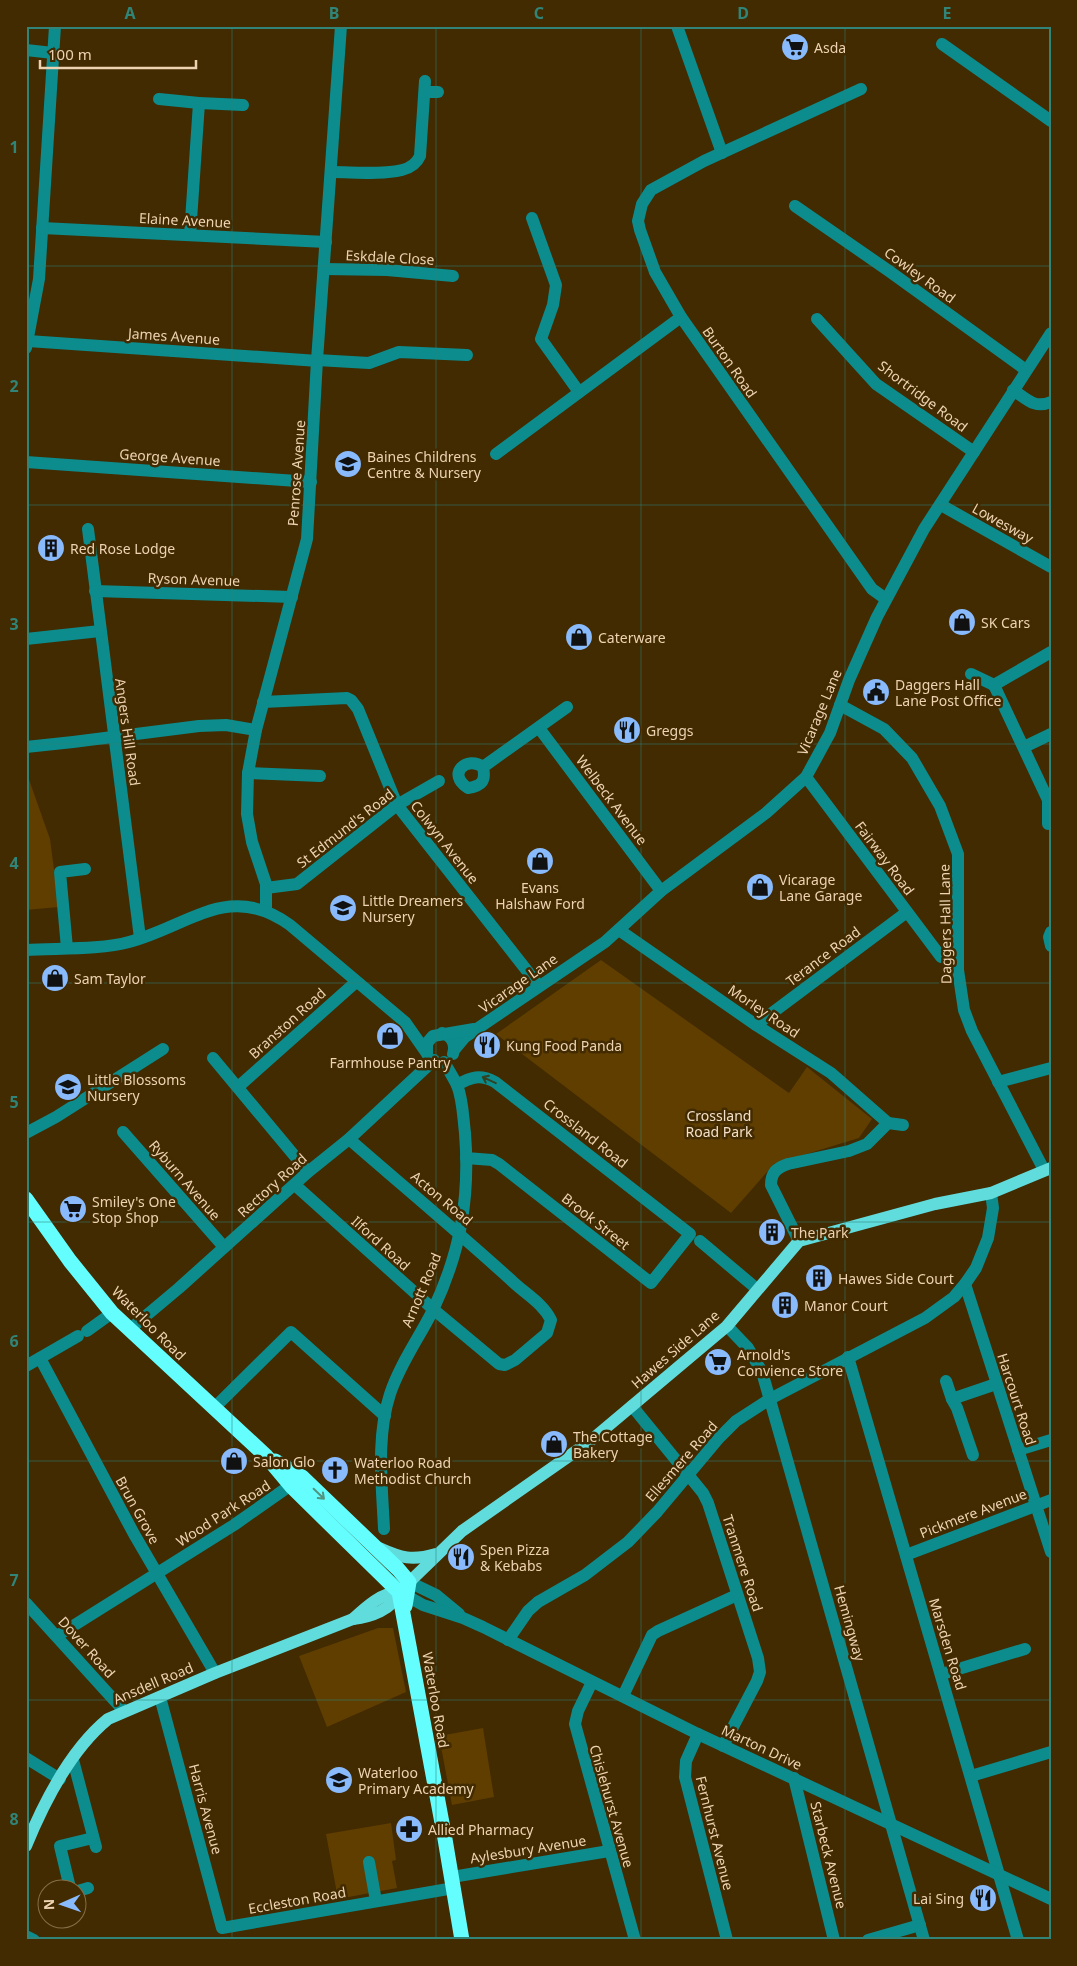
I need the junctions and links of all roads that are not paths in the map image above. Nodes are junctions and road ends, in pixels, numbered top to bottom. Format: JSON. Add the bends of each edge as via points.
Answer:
{"nodes":[{"id":1,"x":55,"y":26,"type":"edge"},
{"id":2,"x":341,"y":26,"type":"edge"},
{"id":3,"x":677,"y":26,"type":"edge"},
{"id":4,"x":942,"y":44,"type":"dead end"},
{"id":5,"x":26,"y":50,"type":"edge"},
{"id":6,"x":53,"y":53,"type":"junction"},
{"id":7,"x":861,"y":89,"type":"dead end"},
{"id":8,"x":438,"y":92,"type":"dead end"},
{"id":9,"x":159,"y":99,"type":"dead end"},
{"id":10,"x":199,"y":103,"type":"junction"},
{"id":11,"x":243,"y":105,"type":"dead end"},
{"id":12,"x":1051,"y":121,"type":"edge"},
{"id":13,"x":722,"y":153,"type":"junction"},
{"id":14,"x":331,"y":172,"type":"junction"},
{"id":15,"x":795,"y":206,"type":"dead end"},
{"id":16,"x":532,"y":218,"type":"dead end"},
{"id":17,"x":42,"y":228,"type":"junction"},
{"id":18,"x":190,"y":235,"type":"junction"},
{"id":19,"x":326,"y":242,"type":"junction"},
{"id":20,"x":324,"y":269,"type":"junction"},
{"id":21,"x":453,"y":276,"type":"dead end"},
{"id":22,"x":681,"y":317,"type":"junction"},
{"id":23,"x":816,"y":318,"type":"dead end"},
{"id":24,"x":1051,"y":333,"type":"edge"},
{"id":25,"x":27,"y":345,"type":"edge"},
{"id":26,"x":466,"y":355,"type":"dead end"},
{"id":27,"x":318,"y":360,"type":"junction"},
{"id":28,"x":1026,"y":370,"type":"junction"},
{"id":29,"x":1013,"y":390,"type":"junction"},
{"id":30,"x":579,"y":392,"type":"junction"},
{"id":31,"x":1051,"y":402,"type":"edge"},
{"id":32,"x":974,"y":452,"type":"junction"},
{"id":33,"x":496,"y":454,"type":"dead end"},
{"id":34,"x":26,"y":462,"type":"edge"},
{"id":35,"x":311,"y":482,"type":"junction"},
{"id":36,"x":940,"y":505,"type":"junction"},
{"id":37,"x":88,"y":529,"type":"dead end"},
{"id":38,"x":1051,"y":566,"type":"edge"},
{"id":39,"x":95,"y":592,"type":"junction"},
{"id":40,"x":292,"y":597,"type":"junction"},
{"id":41,"x":886,"y":599,"type":"junction"},
{"id":42,"x":100,"y":631,"type":"junction"},
{"id":43,"x":26,"y":639,"type":"edge"},
{"id":44,"x":1051,"y":652,"type":"edge"},
{"id":45,"x":971,"y":674,"type":"dead end"},
{"id":46,"x":994,"y":685,"type":"junction"},
{"id":47,"x":263,"y":702,"type":"junction"},
{"id":48,"x":840,"y":705,"type":"junction"},
{"id":49,"x":568,"y":707,"type":"dead end"},
{"id":50,"x":539,"y":728,"type":"junction"},
{"id":51,"x":256,"y":730,"type":"junction"},
{"id":52,"x":1051,"y":734,"type":"edge"},
{"id":53,"x":115,"y":737,"type":"junction"},
{"id":54,"x":26,"y":746,"type":"edge"},
{"id":55,"x":1024,"y":747,"type":"junction"},
{"id":56,"x":483,"y":767,"type":"dead end"},
{"id":57,"x":248,"y":772,"type":"junction"},
{"id":58,"x":320,"y":776,"type":"dead end"},
{"id":59,"x":806,"y":777,"type":"junction"},
{"id":60,"x":439,"y":781,"type":"dead end"},
{"id":61,"x":396,"y":804,"type":"junction"},
{"id":62,"x":1048,"y":824,"type":"dead end"},
{"id":63,"x":85,"y":869,"type":"dead end"},
{"id":64,"x":266,"y":888,"type":"junction"},
{"id":65,"x":661,"y":891,"type":"junction"},
{"id":66,"x":266,"y":911,"type":"junction"},
{"id":67,"x":907,"y":912,"type":"junction"},
{"id":68,"x":619,"y":930,"type":"junction"},
{"id":69,"x":1051,"y":932,"type":"edge"},
{"id":70,"x":140,"y":938,"type":"junction"},
{"id":71,"x":1051,"y":946,"type":"edge"},
{"id":72,"x":67,"y":948,"type":"junction"},
{"id":73,"x":26,"y":950,"type":"edge"},
{"id":74,"x":941,"y":957,"type":"dead end"},
{"id":75,"x":356,"y":982,"type":"junction"},
{"id":76,"x":539,"y":986,"type":"junction"},
{"id":77,"x":405,"y":1022,"type":"junction"},
{"id":78,"x":756,"y":1025,"type":"junction"},
{"id":79,"x":483,"y":1026,"type":"junction"},
{"id":80,"x":439,"y":1034,"type":"junction"},
{"id":81,"x":455,"y":1049,"type":"junction"},
{"id":82,"x":163,"y":1050,"type":"dead end"},
{"id":83,"x":213,"y":1058,"type":"dead end"},
{"id":84,"x":435,"y":1058,"type":"junction"},
{"id":85,"x":1051,"y":1068,"type":"edge"},
{"id":86,"x":998,"y":1082,"type":"junction"},
{"id":87,"x":457,"y":1085,"type":"junction"},
{"id":88,"x":238,"y":1087,"type":"junction"},
{"id":89,"x":888,"y":1123,"type":"junction"},
{"id":90,"x":903,"y":1125,"type":"dead end"},
{"id":91,"x":26,"y":1132,"type":"edge"},
{"id":92,"x":124,"y":1132,"type":"dead end"},
{"id":93,"x":349,"y":1138,"type":"junction"},
{"id":94,"x":466,"y":1158,"type":"junction"},
{"id":95,"x":1047,"y":1169,"type":"edge"},
{"id":96,"x":308,"y":1172,"type":"junction"},
{"id":97,"x":295,"y":1185,"type":"junction"},
{"id":98,"x":991,"y":1193,"type":"junction"},
{"id":99,"x":29,"y":1208,"type":"edge"},
{"id":100,"x":460,"y":1233,"type":"junction"},
{"id":101,"x":695,"y":1237,"type":"junction"},
{"id":102,"x":799,"y":1241,"type":"junction"},
{"id":103,"x":224,"y":1247,"type":"junction"},
{"id":104,"x":965,"y":1284,"type":"junction"},
{"id":105,"x":757,"y":1289,"type":"junction"},
{"id":106,"x":433,"y":1310,"type":"junction"},
{"id":107,"x":112,"y":1314,"type":"junction"},
{"id":108,"x":727,"y":1326,"type":"junction"},
{"id":109,"x":129,"y":1330,"type":"junction"},
{"id":110,"x":471,"y":1341,"type":"joint"},
{"id":111,"x":40,"y":1358,"type":"junction"},
{"id":112,"x":848,"y":1358,"type":"junction"},
{"id":113,"x":26,"y":1366,"type":"edge"},
{"id":114,"x":946,"y":1381,"type":"dead end"},
{"id":115,"x":996,"y":1384,"type":"junction"},
{"id":116,"x":770,"y":1399,"type":"junction"},
{"id":117,"x":952,"y":1399,"type":"junction"},
{"id":118,"x":632,"y":1406,"type":"junction"},
{"id":119,"x":214,"y":1408,"type":"junction"},
{"id":120,"x":385,"y":1416,"type":"junction"},
{"id":121,"x":1051,"y":1440,"type":"edge"},
{"id":122,"x":1018,"y":1450,"type":"junction"},
{"id":123,"x":973,"y":1455,"type":"dead end"},
{"id":124,"x":689,"y":1475,"type":"junction"},
{"id":125,"x":297,"y":1482,"type":"junction"},
{"id":126,"x":1051,"y":1500,"type":"edge"},
{"id":127,"x":1036,"y":1505,"type":"junction"},
{"id":128,"x":384,"y":1530,"type":"dead end"},
{"id":129,"x":372,"y":1544,"type":"junction"},
{"id":130,"x":1051,"y":1552,"type":"edge"},
{"id":131,"x":439,"y":1554,"type":"junction"},
{"id":132,"x":906,"y":1555,"type":"junction"},
{"id":133,"x":156,"y":1572,"type":"junction"},
{"id":134,"x":405,"y":1590,"type":"junction"},
{"id":135,"x":737,"y":1595,"type":"junction"},
{"id":136,"x":26,"y":1603,"type":"edge"},
{"id":137,"x":57,"y":1636,"type":"junction"},
{"id":138,"x":508,"y":1640,"type":"junction"},
{"id":139,"x":1024,"y":1650,"type":"dead end"},
{"id":140,"x":215,"y":1673,"type":"junction"},
{"id":141,"x":942,"y":1674,"type":"junction"},
{"id":142,"x":592,"y":1682,"type":"junction"},
{"id":143,"x":623,"y":1696,"type":"junction"},
{"id":144,"x":160,"y":1697,"type":"junction"},
{"id":145,"x":124,"y":1711,"type":"junction"},
{"id":146,"x":698,"y":1734,"type":"junction"},
{"id":147,"x":723,"y":1746,"type":"junction"},
{"id":148,"x":1051,"y":1752,"type":"edge"},
{"id":149,"x":26,"y":1758,"type":"edge"},
{"id":150,"x":72,"y":1760,"type":"junction"},
{"id":151,"x":971,"y":1776,"type":"junction"},
{"id":152,"x":794,"y":1778,"type":"junction"},
{"id":153,"x":60,"y":1779,"type":"junction"},
{"id":154,"x":892,"y":1824,"type":"junction"},
{"id":155,"x":26,"y":1846,"type":"edge"},
{"id":156,"x":609,"y":1851,"type":"junction"},
{"id":157,"x":370,"y":1862,"type":"dead end"},
{"id":158,"x":998,"y":1874,"type":"junction"},
{"id":159,"x":68,"y":1878,"type":"edge"},
{"id":160,"x":453,"y":1882,"type":"junction"},
{"id":161,"x":1051,"y":1899,"type":"edge"},
{"id":162,"x":376,"y":1901,"type":"junction"},
{"id":163,"x":920,"y":1925,"type":"junction"},
{"id":164,"x":222,"y":1928,"type":"joint"},
{"id":165,"x":26,"y":1936,"type":"edge"},
{"id":166,"x":34,"y":1940,"type":"edge"},
{"id":167,"x":462,"y":1940,"type":"edge"},
{"id":168,"x":635,"y":1940,"type":"edge"},
{"id":169,"x":727,"y":1940,"type":"edge"},
{"id":170,"x":834,"y":1940,"type":"edge"},
{"id":171,"x":868,"y":1940,"type":"edge"},
{"id":172,"x":924,"y":1940,"type":"edge"},
{"id":173,"x":1018,"y":1940,"type":"edge"}],
"edges":[{"from":1,"to":6,"type":"street"},
{"from":2,"to":14,"type":"street","name":"Penrose Avenue"},
{"from":3,"to":13,"type":"street"},
{"from":4,"to":12,"type":"street"},
{"from":5,"to":6,"type":"street"},
{"from":6,"to":17,"type":"street"},
{"from":7,"to":13,"type":"street","name":"Burton Road"},
{"from":8,"to":14,"type":"street","via":[[425,86],[420,156],[410,167],[376,172]]},
{"from":9,"to":10,"type":"street"},
{"from":10,"to":11,"type":"street"},
{"from":10,"to":18,"type":"street"},
{"from":13,"to":22,"type":"street","name":"Burton Road","via":[[651,190],[642,204],[638,222],[646,246],[656,272]]},
{"from":14,"to":19,"type":"street","name":"Penrose Avenue"},
{"from":15,"to":28,"type":"street","name":"Cowley Road"},
{"from":16,"to":30,"type":"street","via":[[556,285],[553,306],[541,338]]},
{"from":17,"to":18,"type":"street","name":"Elaine Avenue"},
{"from":17,"to":25,"type":"street","via":[[39,279]]},
{"from":18,"to":19,"type":"street","name":"Elaine Avenue"},
{"from":19,"to":20,"type":"street","name":"Penrose Avenue"},
{"from":20,"to":21,"type":"street","name":"Eskdale Close"},
{"from":20,"to":27,"type":"street","name":"Penrose Avenue"},
{"from":22,"to":30,"type":"street"},
{"from":22,"to":41,"type":"street","name":"Burton Road","via":[[872,590]]},
{"from":23,"to":32,"type":"street","name":"Shortridge Road","via":[[876,384]]},
{"from":24,"to":28,"type":"street","name":"Vicarage Lane"},
{"from":25,"to":27,"type":"street","name":"James Avenue"},
{"from":26,"to":27,"type":"street","name":"James Avenue","via":[[399,352],[369,363]]},
{"from":27,"to":35,"type":"street","name":"Penrose Avenue"},
{"from":28,"to":29,"type":"street","name":"Vicarage Lane"},
{"from":29,"to":31,"type":"street","via":[[1034,404],[1042,406]]},
{"from":29,"to":32,"type":"street","name":"Vicarage Lane"},
{"from":30,"to":33,"type":"street"},
{"from":32,"to":36,"type":"street","name":"Vicarage Lane"},
{"from":34,"to":35,"type":"street","name":"George Avenue"},
{"from":35,"to":40,"type":"street","name":"Penrose Avenue","via":[[307,539]]},
{"from":36,"to":38,"type":"street","name":"Lowesway"},
{"from":36,"to":41,"type":"street","name":"Vicarage Lane"},
{"from":37,"to":39,"type":"street","name":"Angers Hill Road"},
{"from":39,"to":40,"type":"street","name":"Ryson Avenue"},
{"from":39,"to":42,"type":"street","name":"Angers Hill Road"},
{"from":40,"to":47,"type":"street","name":"Penrose Avenue"},
{"from":41,"to":48,"type":"street","name":"Vicarage Lane"},
{"from":42,"to":43,"type":"street"},
{"from":42,"to":53,"type":"street","name":"Angers Hill Road"},
{"from":44,"to":46,"type":"street"},
{"from":45,"to":46,"type":"street"},
{"from":46,"to":55,"type":"street"},
{"from":47,"to":51,"type":"street","name":"Penrose Avenue"},
{"from":47,"to":61,"type":"street","name":"Colwyn Avenue","via":[[351,700],[358,709]]},
{"from":48,"to":59,"type":"street","name":"Vicarage Lane","via":[[830,733]]},
{"from":48,"to":86,"type":"street","name":"Daggers Hall Lane","via":[[884,729],[912,758],[940,806],[958,854],[958,970],[964,1010]]},
{"from":49,"to":50,"type":"street"},
{"from":50,"to":56,"type":"street"},
{"from":50,"to":65,"type":"street","name":"Welbeck Avenue"},
{"from":51,"to":53,"type":"street","via":[[226,725],[199,726]]},
{"from":51,"to":57,"type":"street","name":"Penrose Avenue"},
{"from":52,"to":55,"type":"street"},
{"from":53,"to":54,"type":"street"},
{"from":53,"to":70,"type":"street","name":"Angers Hill Road"},
{"from":55,"to":62,"type":"street","via":[[1048,800]]},
{"from":57,"to":58,"type":"street"},
{"from":57,"to":64,"type":"street","name":"Penrose Avenue","via":[[250,836]]},
{"from":59,"to":65,"type":"street","name":"Vicarage Lane","via":[[766,813]]},
{"from":59,"to":67,"type":"street","name":"Fairway Road"},
{"from":60,"to":61,"type":"street","name":"St Edmund's Road"},
{"from":61,"to":64,"type":"street","name":"St Edmund's Road","via":[[297,884]]},
{"from":61,"to":76,"type":"street","name":"Colwyn Avenue"},
{"from":63,"to":72,"type":"street","via":[[60,872]]},
{"from":64,"to":66,"type":"street","name":"Penrose Avenue"},
{"from":65,"to":68,"type":"street","name":"Vicarage Lane"},
{"from":66,"to":70,"type":"street","name":"Vicarage Lane","via":[[240,905],[227,906]]},
{"from":66,"to":75,"type":"street","name":"Vicarage Lane","via":[[290,925]]},
{"from":67,"to":74,"type":"street","name":"Fairway Road"},
{"from":67,"to":78,"type":"street","name":"Terance Road"},
{"from":68,"to":76,"type":"street","name":"Vicarage Lane"},
{"from":68,"to":78,"type":"street","name":"Morley Road"},
{"from":69,"to":71,"type":"street","via":[[1048,937]]},
{"from":70,"to":72,"type":"street","name":"Vicarage Lane","via":[[110,946]]},
{"from":72,"to":73,"type":"street","name":"Vicarage Lane"},
{"from":75,"to":77,"type":"street","name":"Vicarage Lane"},
{"from":75,"to":88,"type":"street","name":"Branston Road"},
{"from":76,"to":79,"type":"street","name":"Vicarage Lane"},
{"from":77,"to":80,"type":"street","name":"Vicarage Lane"},
{"from":77,"to":84,"type":"street","name":"Vicarage Lane"},
{"from":78,"to":89,"type":"street","name":"Morley Road","via":[[831,1073]]},
{"from":79,"to":80,"type":"street","name":"Vicarage Lane","via":[[464,1032]]},
{"from":79,"to":81,"type":"street","name":"Vicarage Lane","via":[[465,1037]]},
{"from":80,"to":81,"type":"street","via":[[450,1037]]},
{"from":80,"to":84,"type":"street","via":[[427,1043]]},
{"from":81,"to":84,"type":"street","name":"Vicarage Lane","via":[[451,1057]]},
{"from":82,"to":91,"type":"street"},
{"from":83,"to":88,"type":"street"},
{"from":84,"to":87,"type":"street","name":"Arnott Road"},
{"from":84,"to":93,"type":"street","name":"Rectory Road"},
{"from":85,"to":86,"type":"street"},
{"from":86,"to":95,"type":"street","name":"Daggers Hall Lane"},
{"from":87,"to":94,"type":"street","name":"Arnott Road","via":[[462,1105]]},
{"from":101,"to":87,"type":"street","name":"Crossland Road","one_way":true,"via":[[486,1077],[478,1076]]},
{"from":88,"to":96,"type":"street"},
{"from":89,"to":90,"type":"street"},
{"from":89,"to":102,"type":"street","via":[[867,1144],[788,1164],[774,1172],[771,1186]]},
{"from":92,"to":103,"type":"street","name":"Ryburn Avenue"},
{"from":93,"to":96,"type":"street","name":"Rectory Road"},
{"from":93,"to":100,"type":"street","name":"Acton Road"},
{"from":94,"to":100,"type":"street","name":"Arnott Road","via":[[465,1209]]},
{"from":94,"to":101,"type":"street","name":"Brook Street","via":[[492,1160],[499,1164],[651,1283]]},
{"from":95,"to":98,"type":"main road"},
{"from":96,"to":97,"type":"street","name":"Rectory Road"},
{"from":97,"to":103,"type":"street","name":"Rectory Road"},
{"from":97,"to":106,"type":"street","name":"Ilford Road"},
{"from":98,"to":102,"type":"main road","via":[[935,1204]]},
{"from":98,"to":104,"type":"street","name":"Ellesmere Road","via":[[993,1208],[988,1238],[976,1268]]},
{"from":99,"to":107,"type":"highway","name":"Waterloo Road"},
{"from":100,"to":106,"type":"street","name":"Arnott Road"},
{"from":100,"to":110,"type":"street","name":"Acton Road","via":[[548,1313],[551,1320],[547,1333],[515,1360],[504,1365]]},
{"from":101,"to":105,"type":"street","name":"Crossland Road"},
{"from":102,"to":105,"type":"main road","name":"Hawes Side Lane"},
{"from":103,"to":109,"type":"street","name":"Rectory Road"},
{"from":104,"to":112,"type":"street","name":"Ellesmere Road","via":[[947,1303],[925,1318]]},
{"from":104,"to":115,"type":"street","name":"Harcourt Road"},
{"from":105,"to":108,"type":"main road","name":"Hawes Side Lane"},
{"from":106,"to":110,"type":"street","name":"Ilford Road"},
{"from":106,"to":120,"type":"street","name":"Arnott Road","via":[[398,1375]]},
{"from":107,"to":109,"type":"highway","name":"Waterloo Road"},
{"from":107,"to":111,"type":"street"},
{"from":108,"to":116,"type":"street","name":"Hemingway","via":[[757,1361]]},
{"from":108,"to":118,"type":"main road","name":"Hawes Side Lane"},
{"from":109,"to":119,"type":"highway","name":"Waterloo Road"},
{"from":111,"to":113,"type":"street"},
{"from":111,"to":133,"type":"street","name":"Brun Grove","via":[[88,1452]]},
{"from":112,"to":116,"type":"street","name":"Ellesmere Road"},
{"from":112,"to":132,"type":"street","name":"Marsden Road"},
{"from":114,"to":117,"type":"street"},
{"from":115,"to":117,"type":"street"},
{"from":115,"to":122,"type":"street","name":"Harcourt Road"},
{"from":116,"to":124,"type":"street","name":"Ellesmere Road","via":[[736,1421]]},
{"from":116,"to":154,"type":"street","name":"Hemingway"},
{"from":117,"to":123,"type":"street"},
{"from":118,"to":124,"type":"street","name":"Tranmere Road"},
{"from":118,"to":131,"type":"main road","name":"Hawes Side Lane","via":[[589,1442],[462,1531]]},
{"from":119,"to":120,"type":"street","via":[[291,1332]]},
{"from":119,"to":125,"type":"highway","name":"Waterloo Road"},
{"from":120,"to":128,"type":"street","name":"Arnott Road","via":[[382,1446]]},
{"from":121,"to":122,"type":"street"},
{"from":122,"to":127,"type":"street","name":"Harcourt Road"},
{"from":124,"to":135,"type":"street","name":"Tranmere Road","via":[[708,1503]]},
{"from":124,"to":138,"type":"street","name":"Ellesmere Road","via":[[628,1542],[585,1575],[538,1602]]},
{"from":125,"to":129,"type":"highway","name":"Waterloo Road","one_way":true},
{"from":125,"to":133,"type":"street","name":"Wood Park Road","via":[[234,1526]]},
{"from":125,"to":134,"type":"highway","name":"Waterloo Road"},
{"from":126,"to":127,"type":"street","name":"Pickmere Avenue"},
{"from":127,"to":130,"type":"street","name":"Harcourt Road"},
{"from":127,"to":132,"type":"street","name":"Pickmere Avenue"},
{"from":129,"to":131,"type":"main road","via":[[405,1558]]},
{"from":129,"to":134,"type":"highway","name":"Waterloo Road"},
{"from":131,"to":134,"type":"main road","name":"Hawes Side Lane"},
{"from":132,"to":141,"type":"street","name":"Marsden Road"},
{"from":133,"to":137,"type":"street","name":"Wood Park Road"},
{"from":133,"to":140,"type":"street","name":"Brun Grove"},
{"from":134,"to":138,"type":"street","name":"Marton Drive","via":[[436,1595],[463,1618]]},
{"from":134,"to":140,"type":"main road","name":"Ansdell Road","via":[[390,1592],[353,1619]]},
{"from":134,"to":160,"type":"highway","name":"Waterloo Road","via":[[404,1615]]},
{"from":135,"to":143,"type":"street","via":[[658,1631],[648,1642]]},
{"from":135,"to":147,"type":"street","name":"Tranmere Road","via":[[760,1672]]},
{"from":136,"to":137,"type":"street","name":"Dover Road"},
{"from":137,"to":145,"type":"street","name":"Dover Road"},
{"from":138,"to":142,"type":"street","name":"Marton Drive"},
{"from":139,"to":141,"type":"street"},
{"from":140,"to":144,"type":"main road","name":"Ansdell Road"},
{"from":141,"to":151,"type":"street","name":"Marsden Road"},
{"from":142,"to":143,"type":"street","name":"Marton Drive"},
{"from":142,"to":156,"type":"street","name":"Chislehurst Avenue","via":[[575,1724]]},
{"from":143,"to":146,"type":"street","name":"Marton Drive"},
{"from":144,"to":145,"type":"main road","name":"Ansdell Road"},
{"from":144,"to":164,"type":"street","name":"Harris Avenue"},
{"from":145,"to":150,"type":"main road","name":"Ansdell Road","via":[[95,1730]]},
{"from":146,"to":147,"type":"street","name":"Marton Drive"},
{"from":146,"to":169,"type":"street","name":"Fernhurst Avenue","via":[[686,1761],[686,1777]]},
{"from":147,"to":152,"type":"street","name":"Marton Drive"},
{"from":148,"to":151,"type":"street"},
{"from":149,"to":153,"type":"street"},
{"from":150,"to":153,"type":"main road","name":"Ansdell Road"},
{"from":150,"to":159,"type":"street","via":[[94,1843],[60,1846]]},
{"from":151,"to":158,"type":"street","name":"Marsden Road"},
{"from":152,"to":154,"type":"street","name":"Marton Drive"},
{"from":152,"to":170,"type":"street","name":"Starbeck Avenue"},
{"from":153,"to":155,"type":"main road","name":"Ansdell Road"},
{"from":154,"to":158,"type":"street","name":"Marton Drive"},
{"from":154,"to":163,"type":"street","name":"Hemingway"},
{"from":156,"to":160,"type":"street","name":"Aylesbury Avenue"},
{"from":156,"to":168,"type":"street","name":"Chislehurst Avenue"},
{"from":157,"to":162,"type":"street"},
{"from":158,"to":161,"type":"street","name":"Marton Drive"},
{"from":158,"to":173,"type":"street","name":"Marsden Road"},
{"from":160,"to":162,"type":"street","name":"Eccleston Road"},
{"from":160,"to":167,"type":"highway","name":"Waterloo Road"},
{"from":162,"to":164,"type":"street","name":"Eccleston Road"},
{"from":163,"to":171,"type":"street"},
{"from":163,"to":172,"type":"street","name":"Hemingway"},
{"from":165,"to":166,"type":"street"}]}
